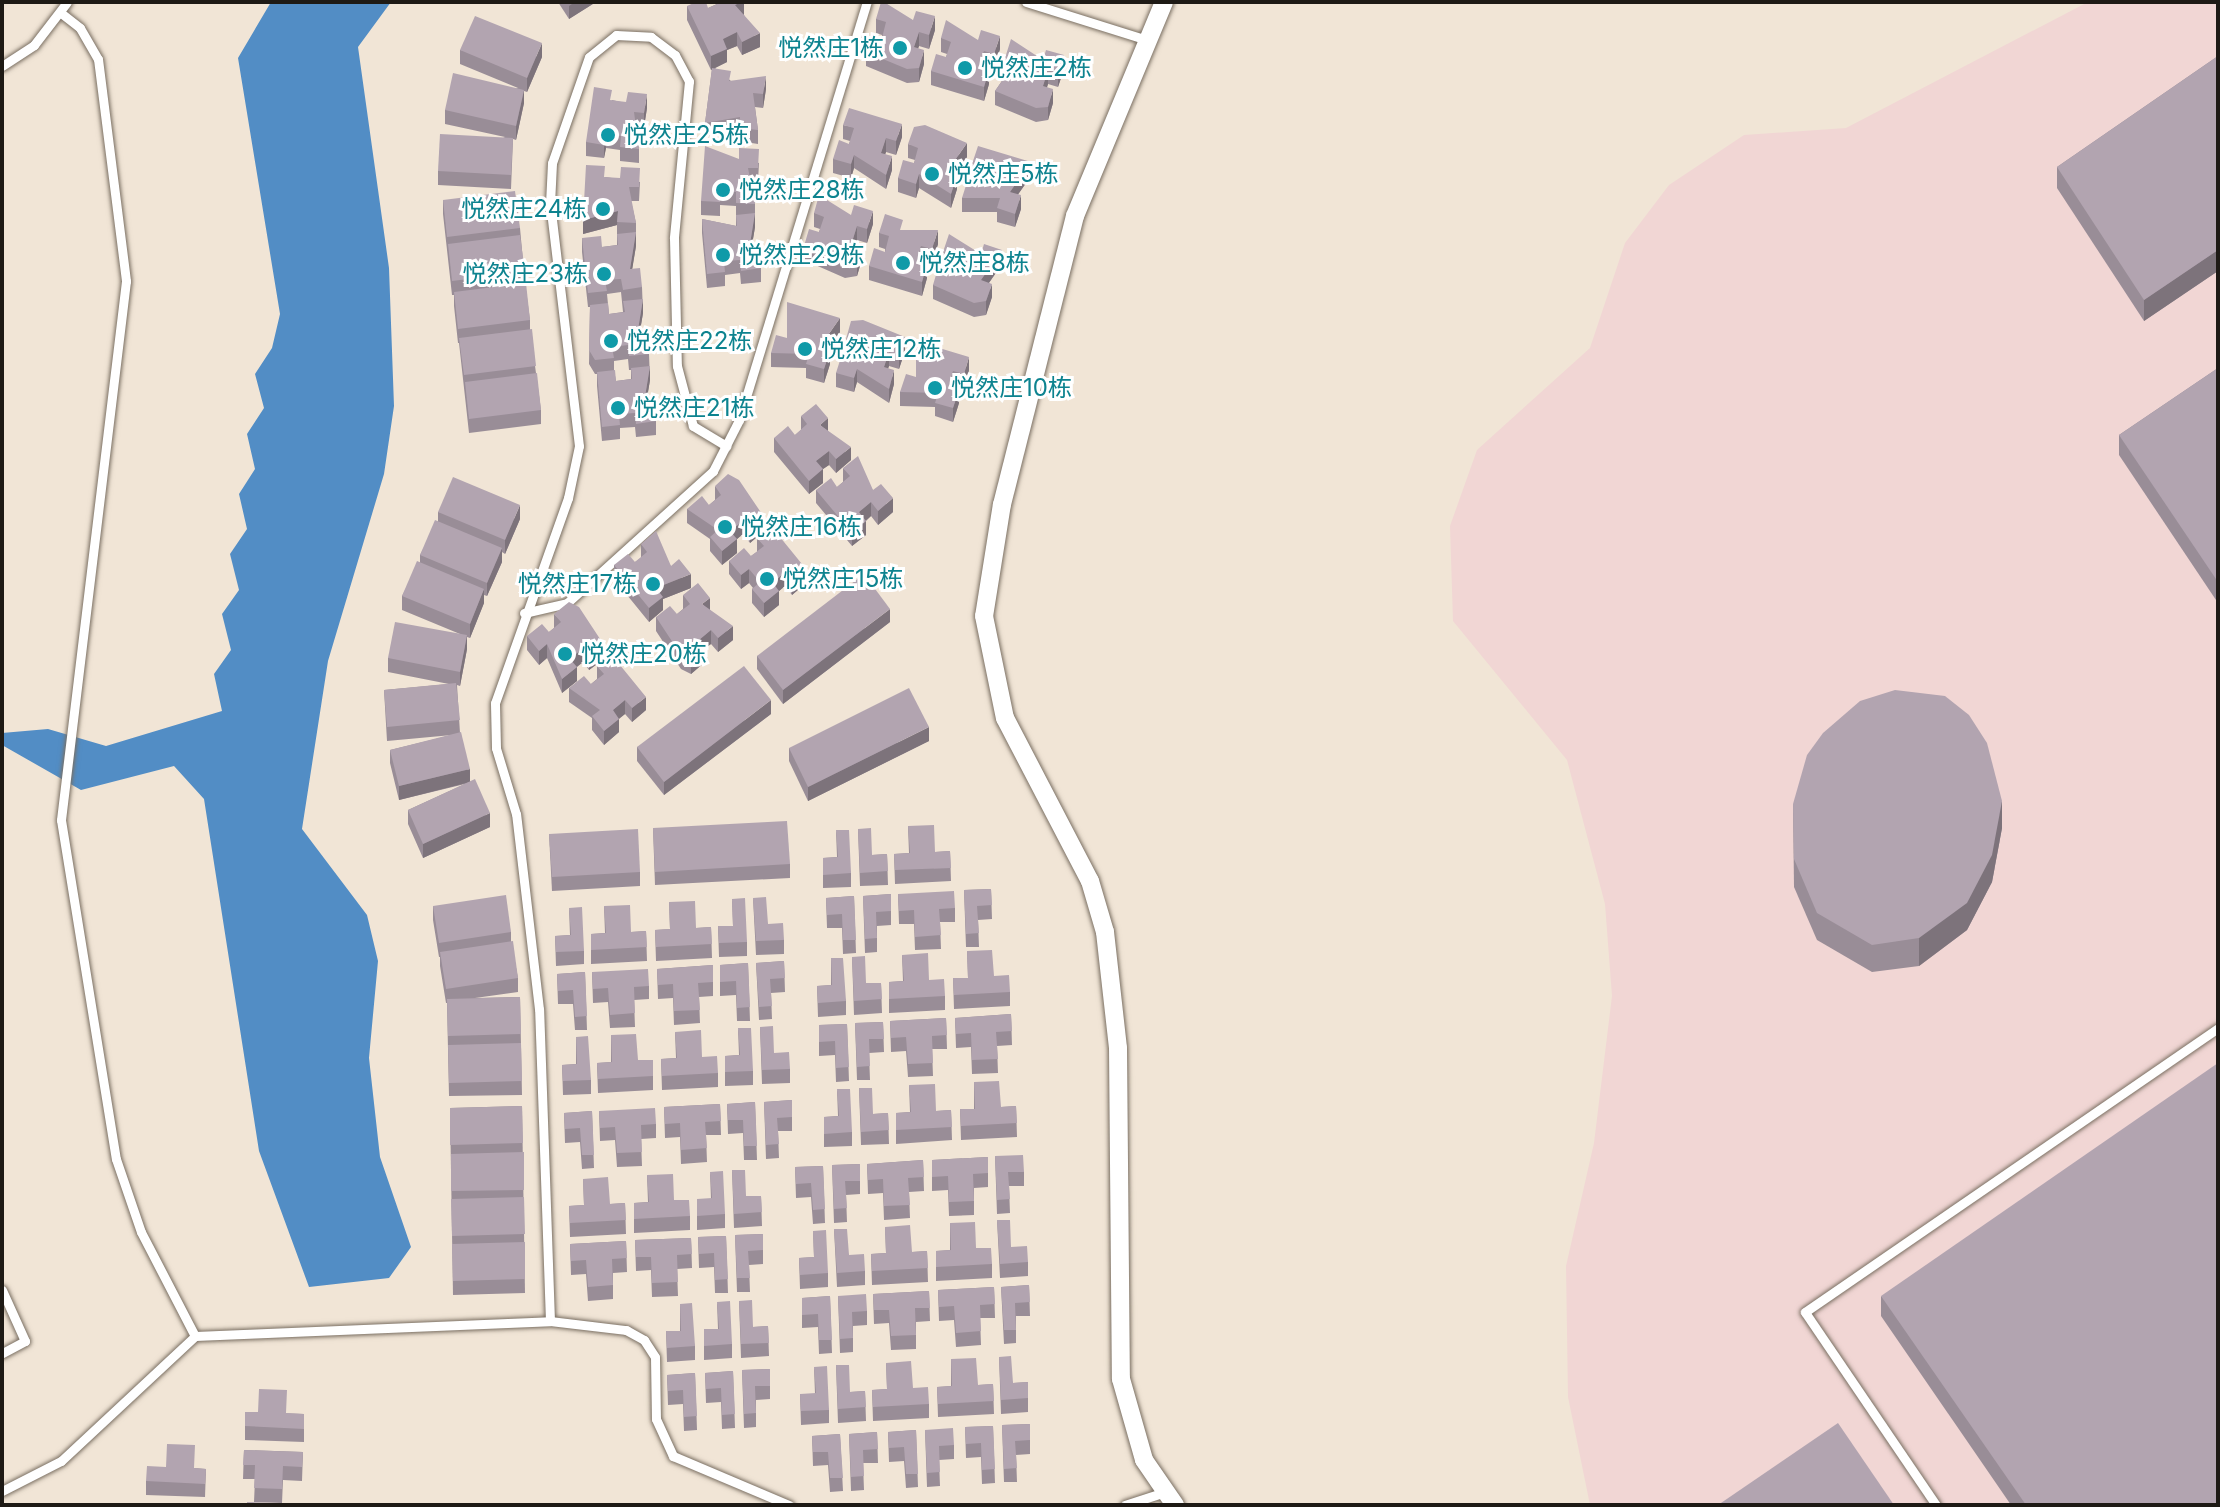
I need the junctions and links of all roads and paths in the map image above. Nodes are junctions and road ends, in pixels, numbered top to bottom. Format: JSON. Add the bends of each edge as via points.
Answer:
{"nodes":[{"id":1,"x":67,"y":2,"type":"edge"},
{"id":2,"x":867,"y":2,"type":"edge"},
{"id":3,"x":1026,"y":2,"type":"edge"},
{"id":4,"x":1164,"y":2,"type":"edge"},
{"id":5,"x":61,"y":13,"type":"junction"},
{"id":6,"x":1147,"y":40,"type":"junction"},
{"id":7,"x":2,"y":66,"type":"edge"},
{"id":8,"x":726,"y":446,"type":"junction"},
{"id":9,"x":524,"y":613,"type":"junction"},
{"id":10,"x":2218,"y":1028,"type":"edge"},
{"id":11,"x":2,"y":1290,"type":"edge"},
{"id":12,"x":550,"y":1321,"type":"junction"},
{"id":13,"x":195,"y":1336,"type":"junction"},
{"id":14,"x":2,"y":1353,"type":"edge"},
{"id":15,"x":2,"y":1491,"type":"edge"},
{"id":16,"x":1170,"y":1498,"type":"edge"},
{"id":17,"x":789,"y":1505,"type":"edge"},
{"id":18,"x":1125,"y":1505,"type":"edge"},
{"id":19,"x":1936,"y":1505,"type":"edge"}],
"edges":[{"from":1,"to":5,"type":"lane"},
{"from":2,"to":8,"type":"lane"},
{"from":3,"to":6,"type":"lane"},
{"from":4,"to":6,"type":"street"},
{"from":5,"to":7,"type":"lane"},
{"from":5,"to":13,"type":"lane","via":[[88,38],[98,59],[126,281],[61,820],[116,1159],[141,1232]]},
{"from":6,"to":16,"type":"street","via":[[1075,216],[1002,504],[984,616],[1005,718],[1090,881],[1105,932],[1118,1048],[1121,1379],[1129,1422]]},
{"from":8,"to":9,"type":"lane","via":[[713,471],[567,603]]},
{"from":8,"to":9,"type":"lane","via":[[693,426],[677,366],[674,238],[689,81],[675,55],[651,37],[616,35],[589,57],[552,163],[550,204],[579,446],[568,498]]},
{"from":9,"to":12,"type":"lane","via":[[499,680],[494,725],[516,814],[539,1009]]},
{"from":10,"to":19,"type":"lane","via":[[1805,1312]]},
{"from":11,"to":14,"type":"lane","via":[[25,1341]]},
{"from":12,"to":13,"type":"lane"},
{"from":12,"to":17,"type":"lane","via":[[626,1330],[644,1340],[655,1357],[656,1419],[673,1456]]},
{"from":13,"to":15,"type":"lane","via":[[61,1461]]},
{"from":16,"to":18,"type":"lane"}]}
